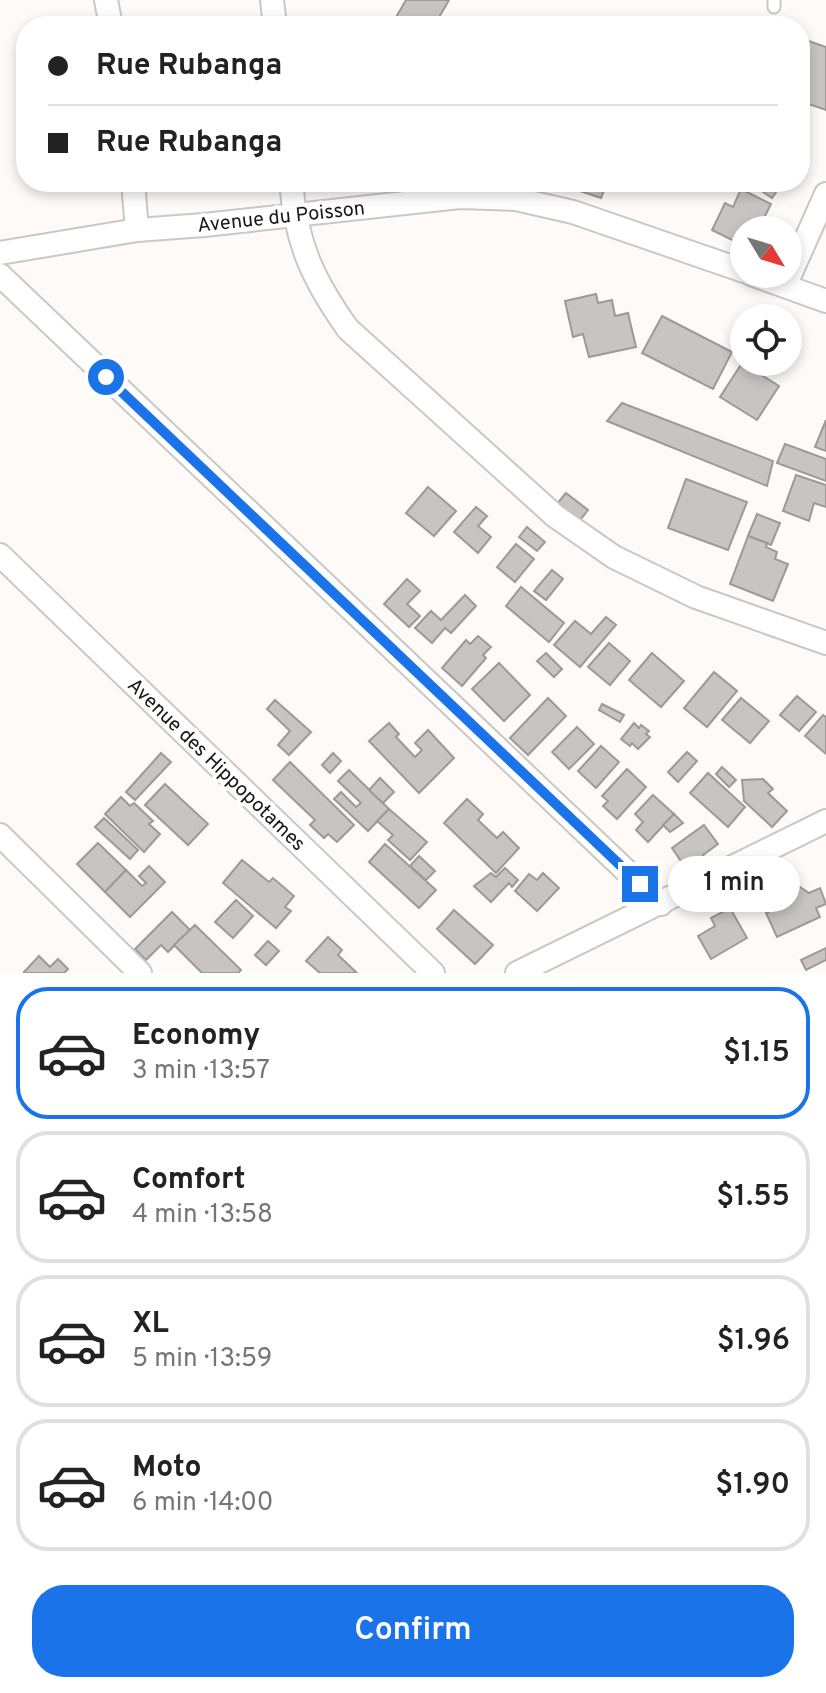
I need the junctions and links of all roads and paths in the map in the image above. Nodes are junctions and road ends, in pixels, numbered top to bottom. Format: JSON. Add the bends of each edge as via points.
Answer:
{"nodes":[{"id":1,"x":134,"y":192,"type":"edge"},
{"id":2,"x":292,"y":192,"type":"edge"},
{"id":3,"x":826,"y":194,"type":"edge"},
{"id":4,"x":293,"y":216,"type":"junction"},
{"id":5,"x":137,"y":230,"type":"junction"},
{"id":6,"x":802,"y":248,"type":"edge"},
{"id":7,"x":0,"y":253,"type":"edge"},
{"id":8,"x":730,"y":266,"type":"edge"},
{"id":9,"x":0,"y":275,"type":"edge"},
{"id":10,"x":790,"y":288,"type":"edge"},
{"id":11,"x":826,"y":301,"type":"edge"},
{"id":12,"x":0,"y":555,"type":"edge"},
{"id":13,"x":826,"y":643,"type":"edge"},
{"id":14,"x":826,"y":821,"type":"edge"},
{"id":15,"x":0,"y":835,"type":"edge"},
{"id":16,"x":661,"y":904,"type":"junction"},
{"id":17,"x":140,"y":973,"type":"edge"},
{"id":18,"x":433,"y":973,"type":"edge"},
{"id":19,"x":517,"y":973,"type":"edge"}],
"edges":[{"from":1,"to":5,"type":"street"},
{"from":2,"to":4,"type":"street"},
{"from":3,"to":6,"type":"street"},
{"from":4,"to":5,"type":"street","name":"Avenue du Poisson"},
{"from":4,"to":8,"type":"street","name":"Avenue du Poisson","via":[[460,197],[516,199],[573,212]]},
{"from":4,"to":13,"type":"street","via":[[322,293],[348,329],[555,516],[614,557],[696,597]]},
{"from":5,"to":7,"type":"street","name":"Avenue du Poisson"},
{"from":9,"to":16,"type":"street"},
{"from":10,"to":11,"type":"street"},
{"from":12,"to":18,"type":"street","name":"Avenue des Hippopotames"},
{"from":14,"to":16,"type":"street"},
{"from":15,"to":17,"type":"street"},
{"from":16,"to":19,"type":"street"}]}
